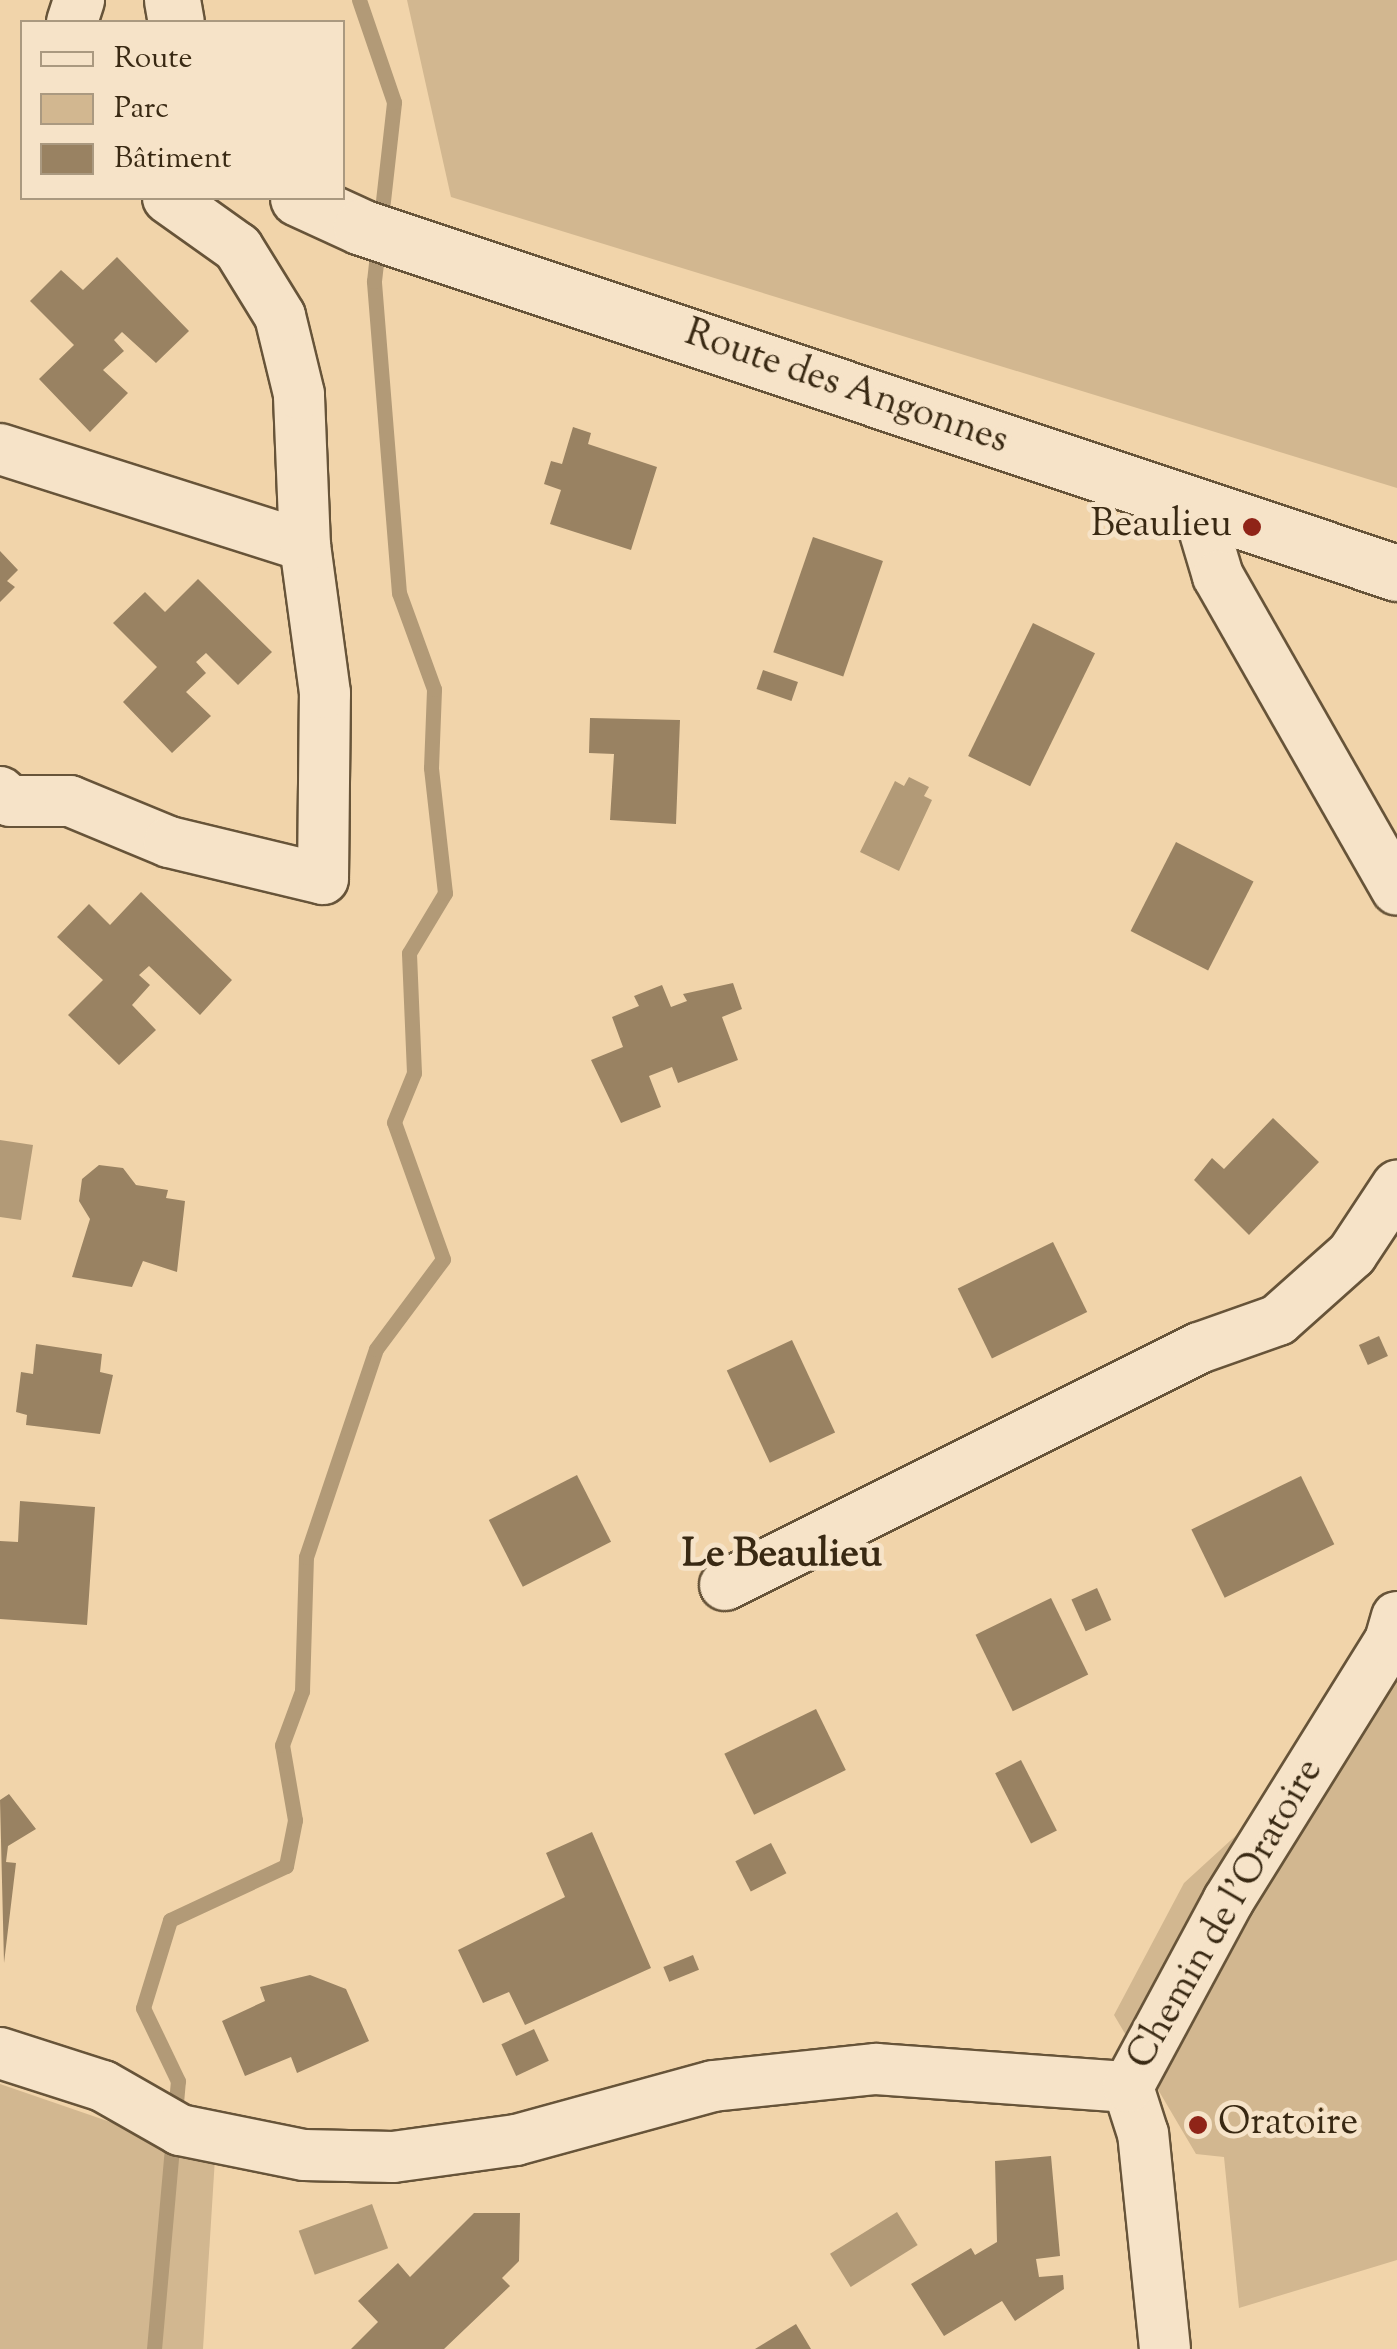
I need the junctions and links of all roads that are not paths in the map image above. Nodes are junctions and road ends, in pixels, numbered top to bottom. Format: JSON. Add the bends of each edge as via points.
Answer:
{"nodes":[{"id":1,"x":171,"y":200,"type":"edge"},
{"id":2,"x":303,"y":200,"type":"edge"},
{"id":3,"x":0,"y":450,"type":"edge"},
{"id":4,"x":1198,"y":509,"type":"junction"},
{"id":5,"x":305,"y":546,"type":"junction"},
{"id":6,"x":1397,"y":573,"type":"edge"},
{"id":7,"x":0,"y":792,"type":"edge"},
{"id":8,"x":1397,"y":890,"type":"edge"},
{"id":9,"x":1397,"y":1186,"type":"edge"},
{"id":10,"x":725,"y":1585,"type":"dead end"},
{"id":11,"x":1397,"y":1617,"type":"edge"},
{"id":12,"x":0,"y":2053,"type":"edge"},
{"id":13,"x":1128,"y":2087,"type":"junction"},
{"id":14,"x":1165,"y":2349,"type":"edge"}],
"edges":[{"from":1,"to":5,"type":"street","via":[[238,248],[280,316],[299,394]]},
{"from":2,"to":4,"type":"street","name":"Route des Angonnes","via":[[381,233]]},
{"from":3,"to":5,"type":"street"},
{"from":4,"to":6,"type":"street","name":"Route des Angonnes"},
{"from":4,"to":8,"type":"street","via":[[1218,576]]},
{"from":5,"to":7,"type":"street","via":[[325,693],[323,879],[169,842],[70,801],[10,801]]},
{"from":9,"to":10,"type":"street","via":[[1352,1254],[1278,1320],[1199,1348]]},
{"from":11,"to":13,"type":"street","name":"Chemin de l'Oratoire","via":[[1390,1641],[1228,1901]]},
{"from":12,"to":13,"type":"street","via":[[103,2086],[161,2121],[304,2155],[393,2157],[516,2140],[713,2086],[876,2069]]},
{"from":13,"to":14,"type":"street","name":"Chemin de l'Oratoire","via":[[1143,2134]]}]}
